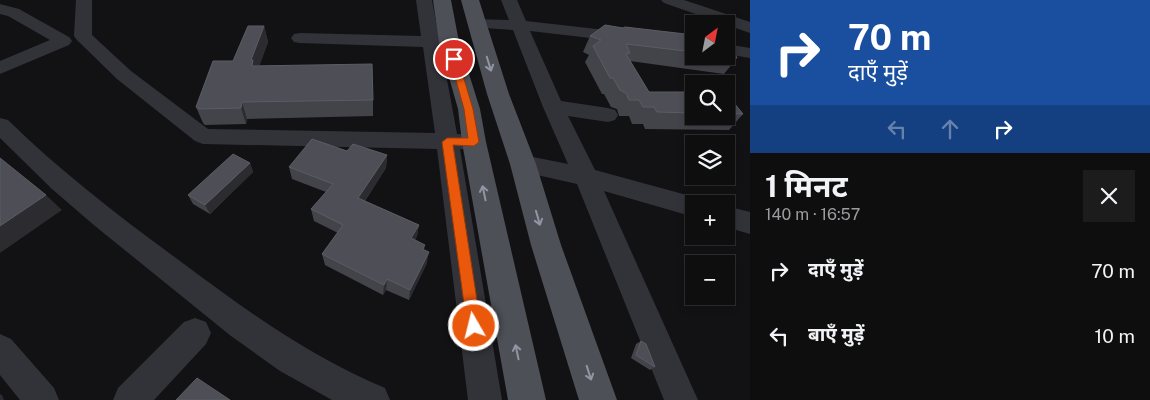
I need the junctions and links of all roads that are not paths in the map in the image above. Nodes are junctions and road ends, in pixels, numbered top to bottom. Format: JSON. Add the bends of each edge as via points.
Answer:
{"nodes":[{"id":1,"x":84,"y":0,"type":"edge"},
{"id":2,"x":424,"y":0,"type":"edge"},
{"id":3,"x":442,"y":0,"type":"edge"},
{"id":4,"x":509,"y":0,"type":"edge"},
{"id":5,"x":670,"y":0,"type":"edge"},
{"id":6,"x":700,"y":4,"type":"edge"},
{"id":7,"x":0,"y":8,"type":"edge"},
{"id":8,"x":473,"y":12,"type":"edge"},
{"id":9,"x":520,"y":25,"type":"junction"},
{"id":10,"x":750,"y":28,"type":"edge"},
{"id":11,"x":300,"y":38,"type":"dead end"},
{"id":12,"x":440,"y":42,"type":"junction"},
{"id":13,"x":685,"y":44,"type":"edge"},
{"id":14,"x":735,"y":50,"type":"edge"},
{"id":15,"x":750,"y":53,"type":"edge"},
{"id":16,"x":0,"y":68,"type":"edge"},
{"id":17,"x":553,"y":107,"type":"junction"},
{"id":18,"x":608,"y":115,"type":"dead end"},
{"id":19,"x":0,"y":125,"type":"edge"},
{"id":20,"x":461,"y":142,"type":"junction"},
{"id":21,"x":12,"y":150,"type":"edge"},
{"id":22,"x":523,"y":164,"type":"junction"},
{"id":23,"x":586,"y":177,"type":"junction"},
{"id":24,"x":685,"y":204,"type":"edge"},
{"id":25,"x":735,"y":219,"type":"edge"},
{"id":26,"x":750,"y":223,"type":"edge"},
{"id":27,"x":195,"y":332,"type":"dead end"},
{"id":28,"x":0,"y":350,"type":"edge"},
{"id":29,"x":42,"y":400,"type":"edge"},
{"id":30,"x":130,"y":400,"type":"edge"},
{"id":31,"x":373,"y":400,"type":"edge"},
{"id":32,"x":485,"y":400,"type":"edge"},
{"id":33,"x":527,"y":400,"type":"edge"},
{"id":34,"x":598,"y":400,"type":"edge"},
{"id":35,"x":681,"y":400,"type":"edge"}],
"edges":[{"from":1,"to":20,"type":"street","via":[[83,36],[124,75],[203,136]]},
{"from":2,"to":12,"type":"street"},
{"from":3,"to":12,"type":"main road"},
{"from":4,"to":9,"type":"street"},
{"from":5,"to":6,"type":"street"},
{"from":6,"to":10,"type":"street"},
{"from":7,"to":16,"type":"street","via":[[63,41]]},
{"from":8,"to":9,"type":"street"},
{"from":8,"to":22,"type":"main road","one_way":true},
{"from":9,"to":13,"type":"street"},
{"from":9,"to":17,"type":"street"},
{"from":11,"to":12,"type":"street"},
{"from":12,"to":20,"type":"main road","via":[[469,109]]},
{"from":14,"to":15,"type":"street"},
{"from":17,"to":18,"type":"street"},
{"from":17,"to":23,"type":"street"},
{"from":19,"to":21,"type":"street"},
{"from":20,"to":32,"type":"street"},
{"from":33,"to":20,"type":"main road","one_way":true},
{"from":21,"to":31,"type":"street","via":[[256,337],[342,389]]},
{"from":22,"to":23,"type":"street"},
{"from":22,"to":34,"type":"main road","one_way":true,"via":[[546,245]]},
{"from":23,"to":24,"type":"street"},
{"from":23,"to":35,"type":"street"},
{"from":25,"to":26,"type":"street"},
{"from":27,"to":30,"type":"street"},
{"from":28,"to":29,"type":"street"}]}
